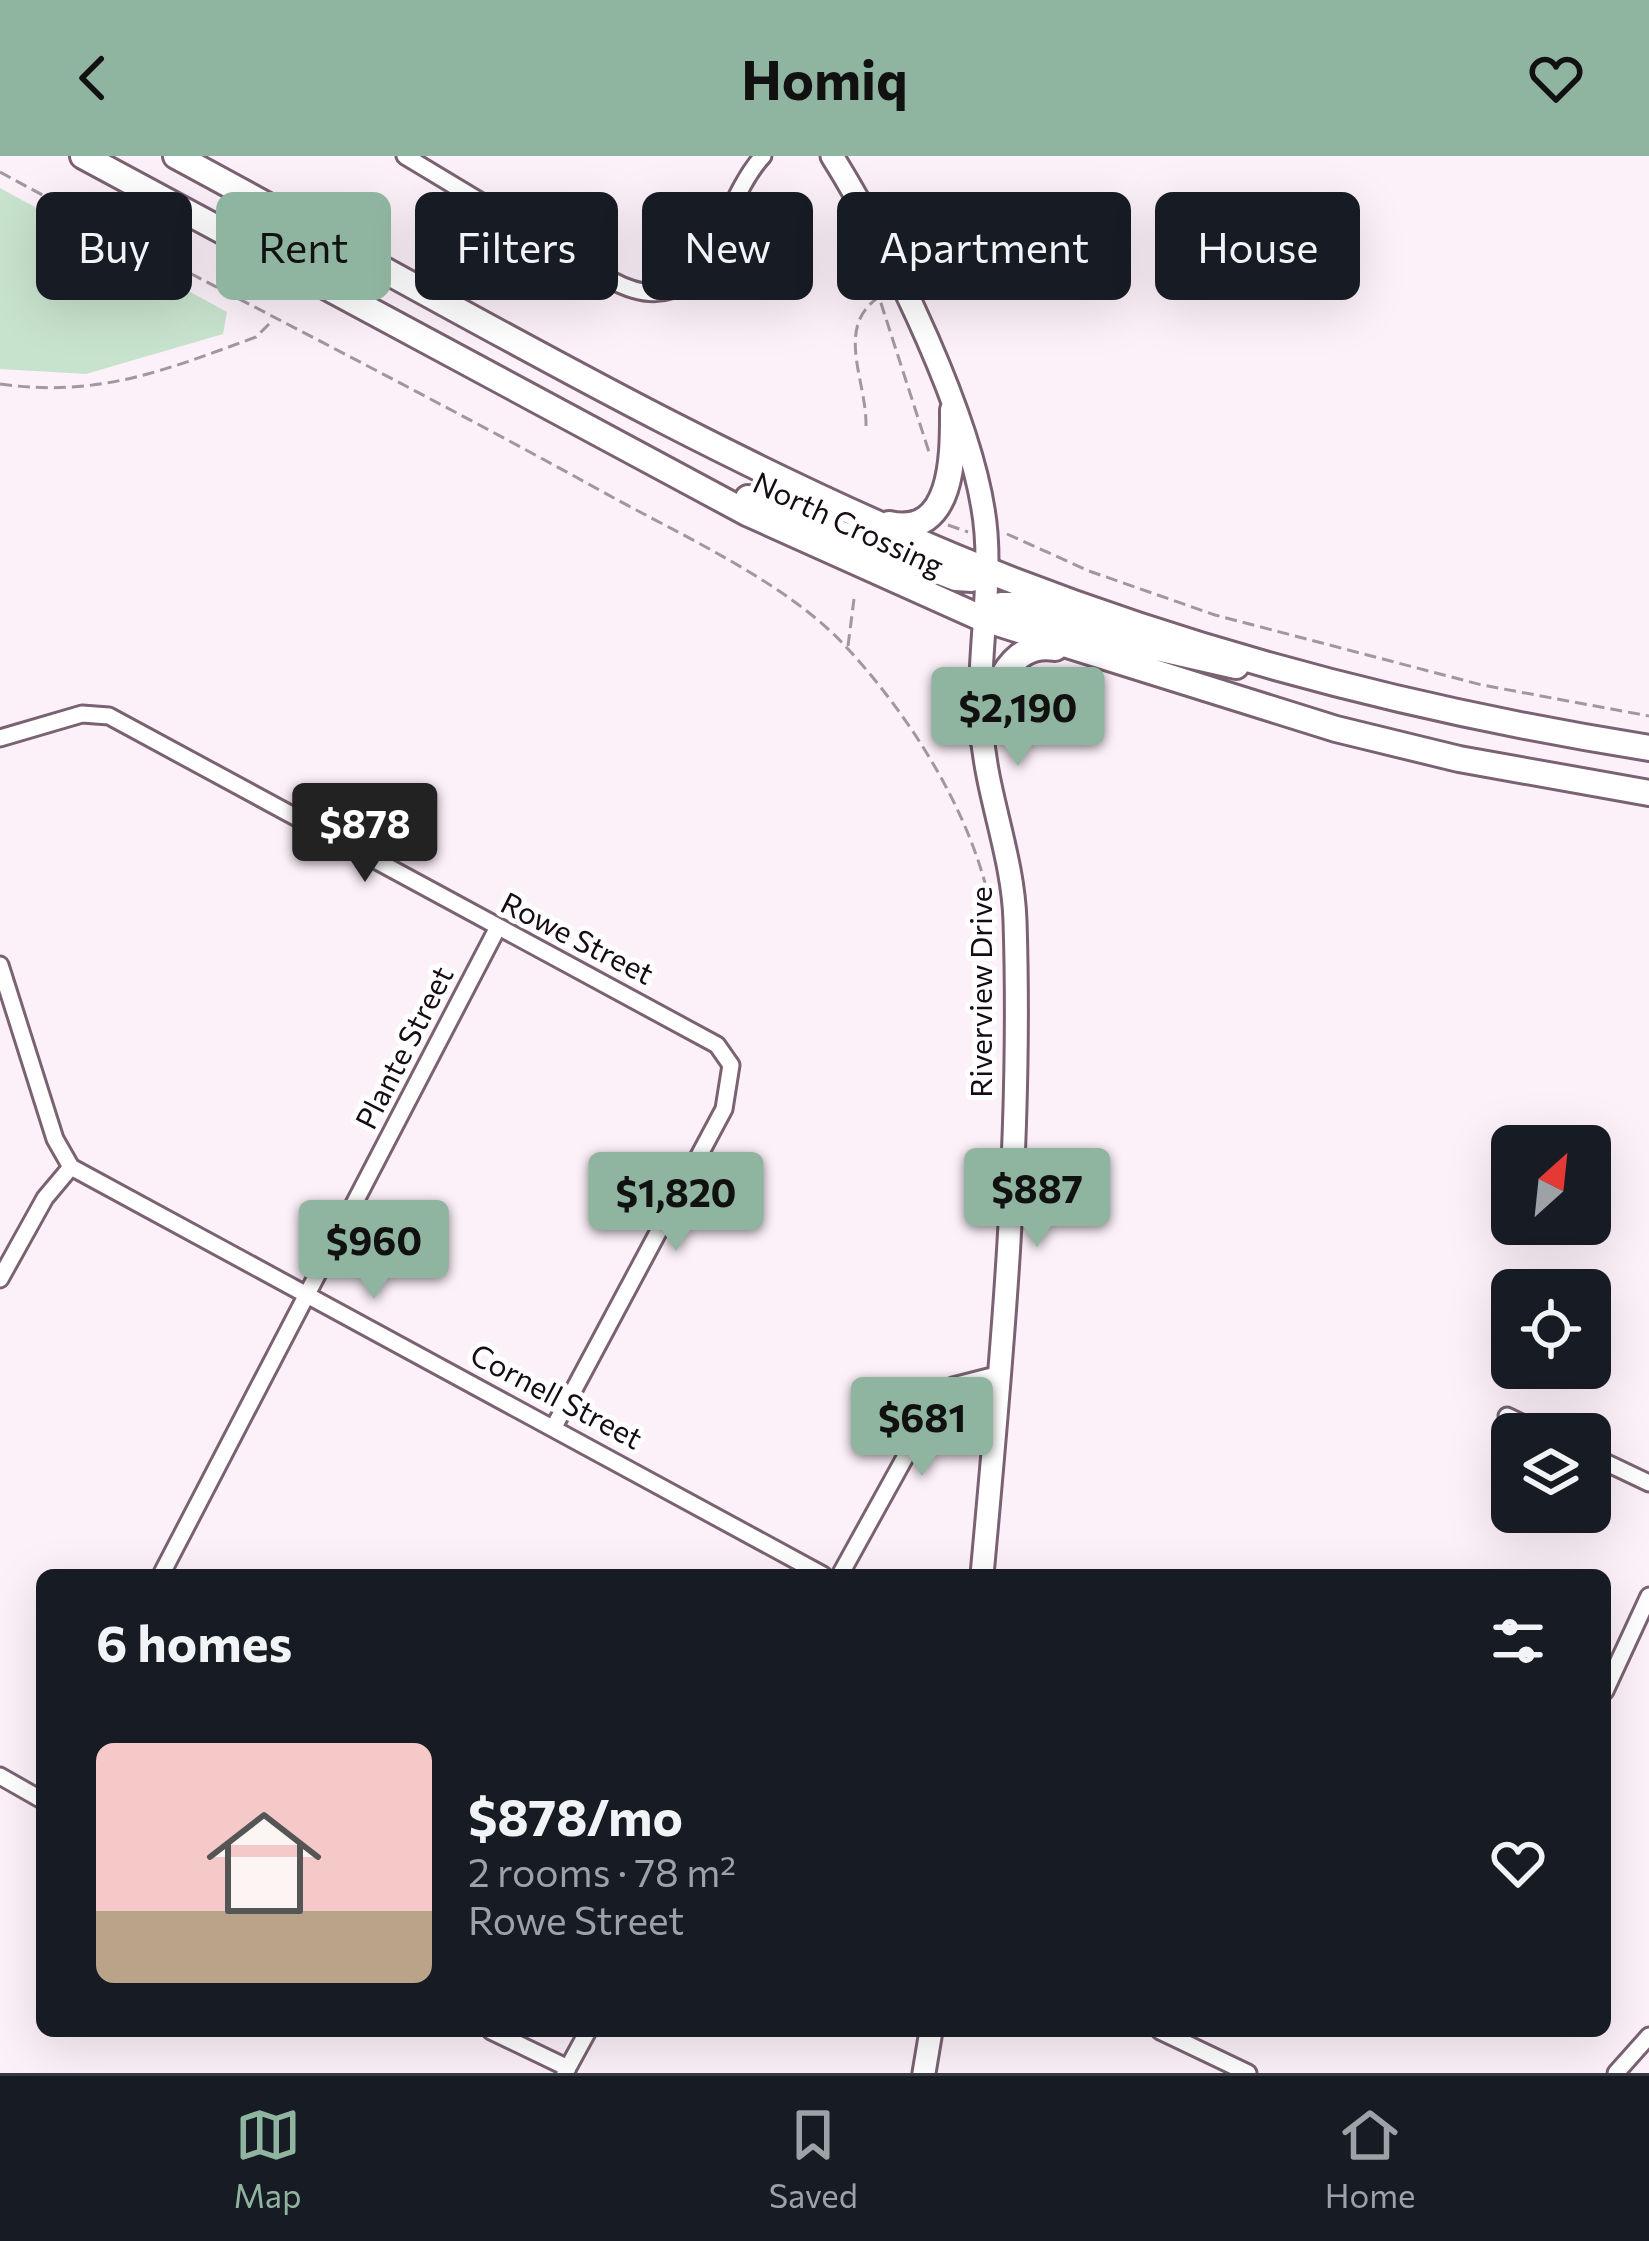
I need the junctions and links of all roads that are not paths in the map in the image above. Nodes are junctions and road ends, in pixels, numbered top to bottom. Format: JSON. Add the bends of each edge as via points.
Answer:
{"nodes":[{"id":1,"x":82,"y":156,"type":"edge"},
{"id":2,"x":176,"y":156,"type":"edge"},
{"id":3,"x":405,"y":156,"type":"edge"},
{"id":4,"x":763,"y":156,"type":"edge"},
{"id":5,"x":832,"y":156,"type":"edge"},
{"id":6,"x":953,"y":410,"type":"junction"},
{"id":7,"x":636,"y":455,"type":"junction"},
{"id":8,"x":873,"y":520,"type":"junction"},
{"id":9,"x":984,"y":568,"type":"junction"},
{"id":10,"x":981,"y":618,"type":"junction"},
{"id":11,"x":1089,"y":654,"type":"junction"},
{"id":12,"x":1335,"y":682,"type":"junction"},
{"id":13,"x":0,"y":737,"type":"edge"},
{"id":14,"x":982,"y":737,"type":"junction"},
{"id":15,"x":1649,"y":748,"type":"edge"},
{"id":16,"x":1649,"y":794,"type":"edge"},
{"id":17,"x":497,"y":929,"type":"junction"},
{"id":18,"x":0,"y":964,"type":"edge"},
{"id":19,"x":70,"y":1167,"type":"junction"},
{"id":20,"x":0,"y":1280,"type":"edge"},
{"id":21,"x":307,"y":1296,"type":"junction"},
{"id":22,"x":1000,"y":1374,"type":"junction"},
{"id":23,"x":555,"y":1425,"type":"junction"},
{"id":24,"x":1611,"y":1465,"type":"edge"},
{"id":25,"x":1649,"y":1483,"type":"edge"},
{"id":26,"x":164,"y":1569,"type":"edge"},
{"id":27,"x":812,"y":1569,"type":"edge"},
{"id":28,"x":843,"y":1569,"type":"edge"},
{"id":29,"x":983,"y":1569,"type":"edge"},
{"id":30,"x":1649,"y":1596,"type":"edge"},
{"id":31,"x":1611,"y":1678,"type":"edge"},
{"id":32,"x":0,"y":1776,"type":"edge"},
{"id":33,"x":36,"y":1797,"type":"edge"},
{"id":34,"x":1649,"y":2036,"type":"edge"},
{"id":35,"x":503,"y":2037,"type":"edge"},
{"id":36,"x":585,"y":2037,"type":"edge"},
{"id":37,"x":930,"y":2037,"type":"edge"},
{"id":38,"x":1173,"y":2037,"type":"edge"},
{"id":39,"x":566,"y":2070,"type":"edge"},
{"id":40,"x":924,"y":2073,"type":"edge"},
{"id":41,"x":1248,"y":2073,"type":"edge"},
{"id":42,"x":1616,"y":2073,"type":"edge"}],
"edges":[{"from":1,"to":7,"type":"main road","name":"North Crossing"},
{"from":2,"to":8,"type":"main road","name":"North Crossing","via":[[633,403]]},
{"from":3,"to":4,"type":"street","via":[[611,280],[661,296],[692,280]]},
{"from":5,"to":6,"type":"street","name":"Riverview Drive","via":[[894,266]]},
{"from":6,"to":8,"type":"main road","via":[[950,486],[930,512],[899,526]]},
{"from":6,"to":9,"type":"street","name":"Riverview Drive","via":[[986,533]]},
{"from":7,"to":9,"type":"main road","via":[[956,578],[972,579]]},
{"from":7,"to":10,"type":"main road","name":"North Crossing"},
{"from":8,"to":9,"type":"main road","name":"North Crossing"},
{"from":9,"to":10,"type":"street","name":"Riverview Drive"},
{"from":9,"to":12,"type":"main road","name":"North Crossing"},
{"from":10,"to":11,"type":"main road","name":"North Crossing"},
{"from":10,"to":12,"type":"main road","via":[[1015,605],[1200,660]]},
{"from":10,"to":14,"type":"street","name":"Riverview Drive"},
{"from":11,"to":14,"type":"main road","via":[[1046,646],[1023,653],[998,684]]},
{"from":11,"to":16,"type":"main road","name":"North Crossing","via":[[1336,729]]},
{"from":12,"to":15,"type":"main road","name":"North Crossing"},
{"from":13,"to":17,"type":"street","name":"Rowe Street","via":[[82,713],[109,716]]},
{"from":14,"to":22,"type":"street","name":"Riverview Drive","via":[[1015,920]]},
{"from":17,"to":21,"type":"street","name":"Plante Street"},
{"from":17,"to":23,"type":"street","name":"Rowe Street","via":[[701,1033],[731,1065],[724,1109]]},
{"from":18,"to":19,"type":"street"},
{"from":19,"to":20,"type":"street"},
{"from":19,"to":21,"type":"street","name":"Cornell Street"},
{"from":21,"to":23,"type":"street","name":"Cornell Street"},
{"from":21,"to":26,"type":"street","name":"Plante Street"},
{"from":22,"to":28,"type":"street","via":[[953,1386],[934,1405]]},
{"from":22,"to":29,"type":"street","name":"Riverview Drive"},
{"from":23,"to":27,"type":"street","name":"Cornell Street"},
{"from":24,"to":25,"type":"street"},
{"from":30,"to":31,"type":"street"},
{"from":32,"to":33,"type":"street"},
{"from":34,"to":42,"type":"street"},
{"from":35,"to":39,"type":"street"},
{"from":36,"to":39,"type":"street"},
{"from":37,"to":40,"type":"street"},
{"from":38,"to":41,"type":"street"}]}
